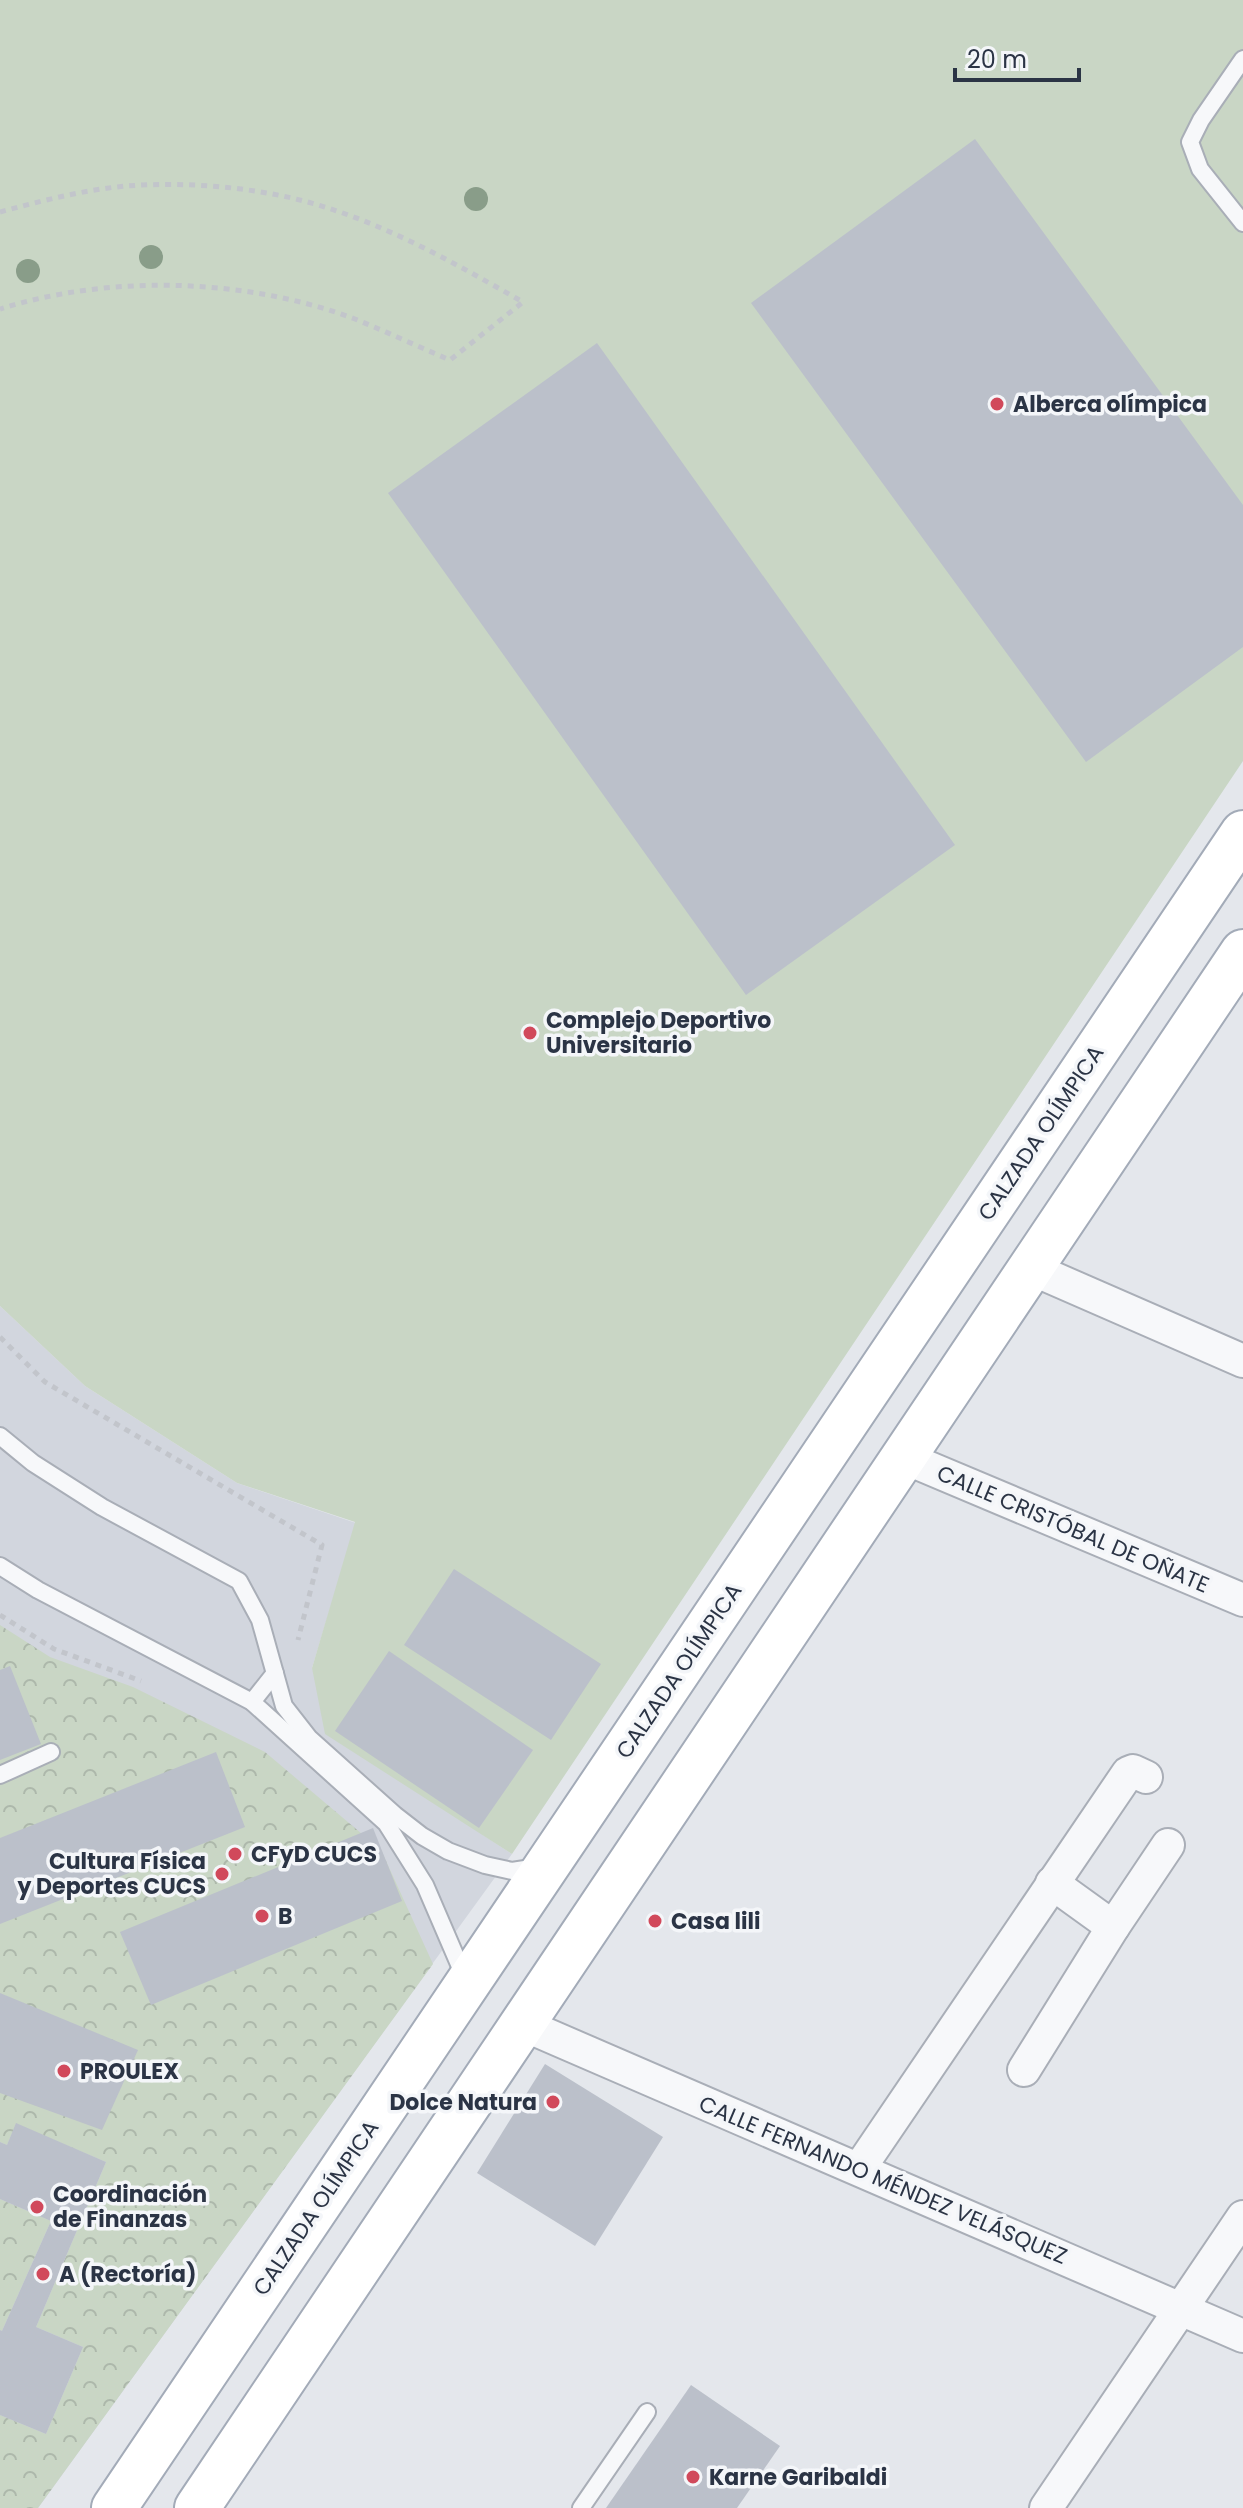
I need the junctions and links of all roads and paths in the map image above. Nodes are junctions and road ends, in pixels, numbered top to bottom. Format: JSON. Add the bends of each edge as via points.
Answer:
{"nodes":[{"id":1,"x":1243,"y":59,"type":"edge"},
{"id":2,"x":0,"y":212,"type":"edge"},
{"id":3,"x":1243,"y":223,"type":"edge"},
{"id":4,"x":0,"y":309,"type":"edge"},
{"id":5,"x":1241,"y":842,"type":"edge"},
{"id":6,"x":1243,"y":952,"type":"edge"},
{"id":7,"x":1030,"y":1268,"type":"junction"},
{"id":8,"x":0,"y":1337,"type":"edge"},
{"id":9,"x":1243,"y":1361,"type":"edge"},
{"id":10,"x":0,"y":1436,"type":"edge"},
{"id":11,"x":903,"y":1457,"type":"junction"},
{"id":12,"x":0,"y":1566,"type":"edge"},
{"id":13,"x":1243,"y":1600,"type":"edge"},
{"id":14,"x":0,"y":1615,"type":"edge"},
{"id":15,"x":297,"y":1645,"type":"dead end"},
{"id":16,"x":275,"y":1673,"type":"junction"},
{"id":17,"x":151,"y":1686,"type":"dead end"},
{"id":18,"x":252,"y":1702,"type":"junction"},
{"id":19,"x":51,"y":1752,"type":"dead end"},
{"id":20,"x":0,"y":1775,"type":"edge"},
{"id":21,"x":1146,"y":1777,"type":"dead end"},
{"id":22,"x":1168,"y":1845,"type":"dead end"},
{"id":23,"x":547,"y":1866,"type":"junction"},
{"id":24,"x":1052,"y":1883,"type":"junction"},
{"id":25,"x":1113,"y":1927,"type":"junction"},
{"id":26,"x":467,"y":1983,"type":"junction"},
{"id":27,"x":522,"y":2024,"type":"junction"},
{"id":28,"x":1024,"y":2070,"type":"dead end"},
{"id":29,"x":859,"y":2169,"type":"junction"},
{"id":30,"x":1243,"y":2217,"type":"edge"},
{"id":31,"x":1181,"y":2309,"type":"junction"},
{"id":32,"x":1243,"y":2336,"type":"edge"},
{"id":33,"x":647,"y":2412,"type":"dead end"},
{"id":34,"x":114,"y":2508,"type":"edge"},
{"id":35,"x":197,"y":2508,"type":"edge"},
{"id":36,"x":581,"y":2508,"type":"edge"},
{"id":37,"x":1046,"y":2508,"type":"edge"}],
"edges":[{"from":1,"to":3,"type":"lane","via":[[1190,142],[1200,169]]},
{"from":2,"to":4,"type":"path","via":[[125,186],[200,186],[279,195],[389,232],[523,302],[450,360],[339,315],[272,296],[185,285],[100,288]]},
{"from":5,"to":23,"type":"main road","name":"CALZADA OLÍMPICA"},
{"from":6,"to":7,"type":"main road"},
{"from":7,"to":9,"type":"street"},
{"from":7,"to":11,"type":"main road"},
{"from":8,"to":15,"type":"path","via":[[45,1382],[322,1545]]},
{"from":10,"to":16,"type":"lane","via":[[102,1507],[239,1581],[260,1620]]},
{"from":11,"to":13,"type":"street","name":"CALLE CRISTÓBAL DE OÑATE"},
{"from":11,"to":27,"type":"main road"},
{"from":12,"to":18,"type":"lane"},
{"from":14,"to":17,"type":"path","via":[[54,1649]]},
{"from":16,"to":18,"type":"lane"},
{"from":16,"to":23,"type":"lane","via":[[284,1706],[309,1738],[422,1836],[485,1865],[512,1871]]},
{"from":18,"to":26,"type":"lane","via":[[386,1823],[425,1885]]},
{"from":19,"to":20,"type":"lane"},
{"from":21,"to":24,"type":"street","via":[[1128,1773]]},
{"from":22,"to":25,"type":"street"},
{"from":23,"to":26,"type":"main road","name":"CALZADA OLÍMPICA"},
{"from":24,"to":25,"type":"street"},
{"from":24,"to":29,"type":"street"},
{"from":25,"to":28,"type":"street"},
{"from":26,"to":34,"type":"main road","name":"CALZADA OLÍMPICA"},
{"from":27,"to":29,"type":"street","name":"CALLE FERNANDO MÉNDEZ VELÁSQUEZ"},
{"from":27,"to":35,"type":"main road"},
{"from":29,"to":31,"type":"street","name":"CALLE FERNANDO MÉNDEZ VELÁSQUEZ"},
{"from":30,"to":31,"type":"street"},
{"from":31,"to":32,"type":"street","name":"CALLE FERNANDO MÉNDEZ VELÁSQUEZ"},
{"from":31,"to":37,"type":"street"},
{"from":33,"to":36,"type":"lane"}]}
